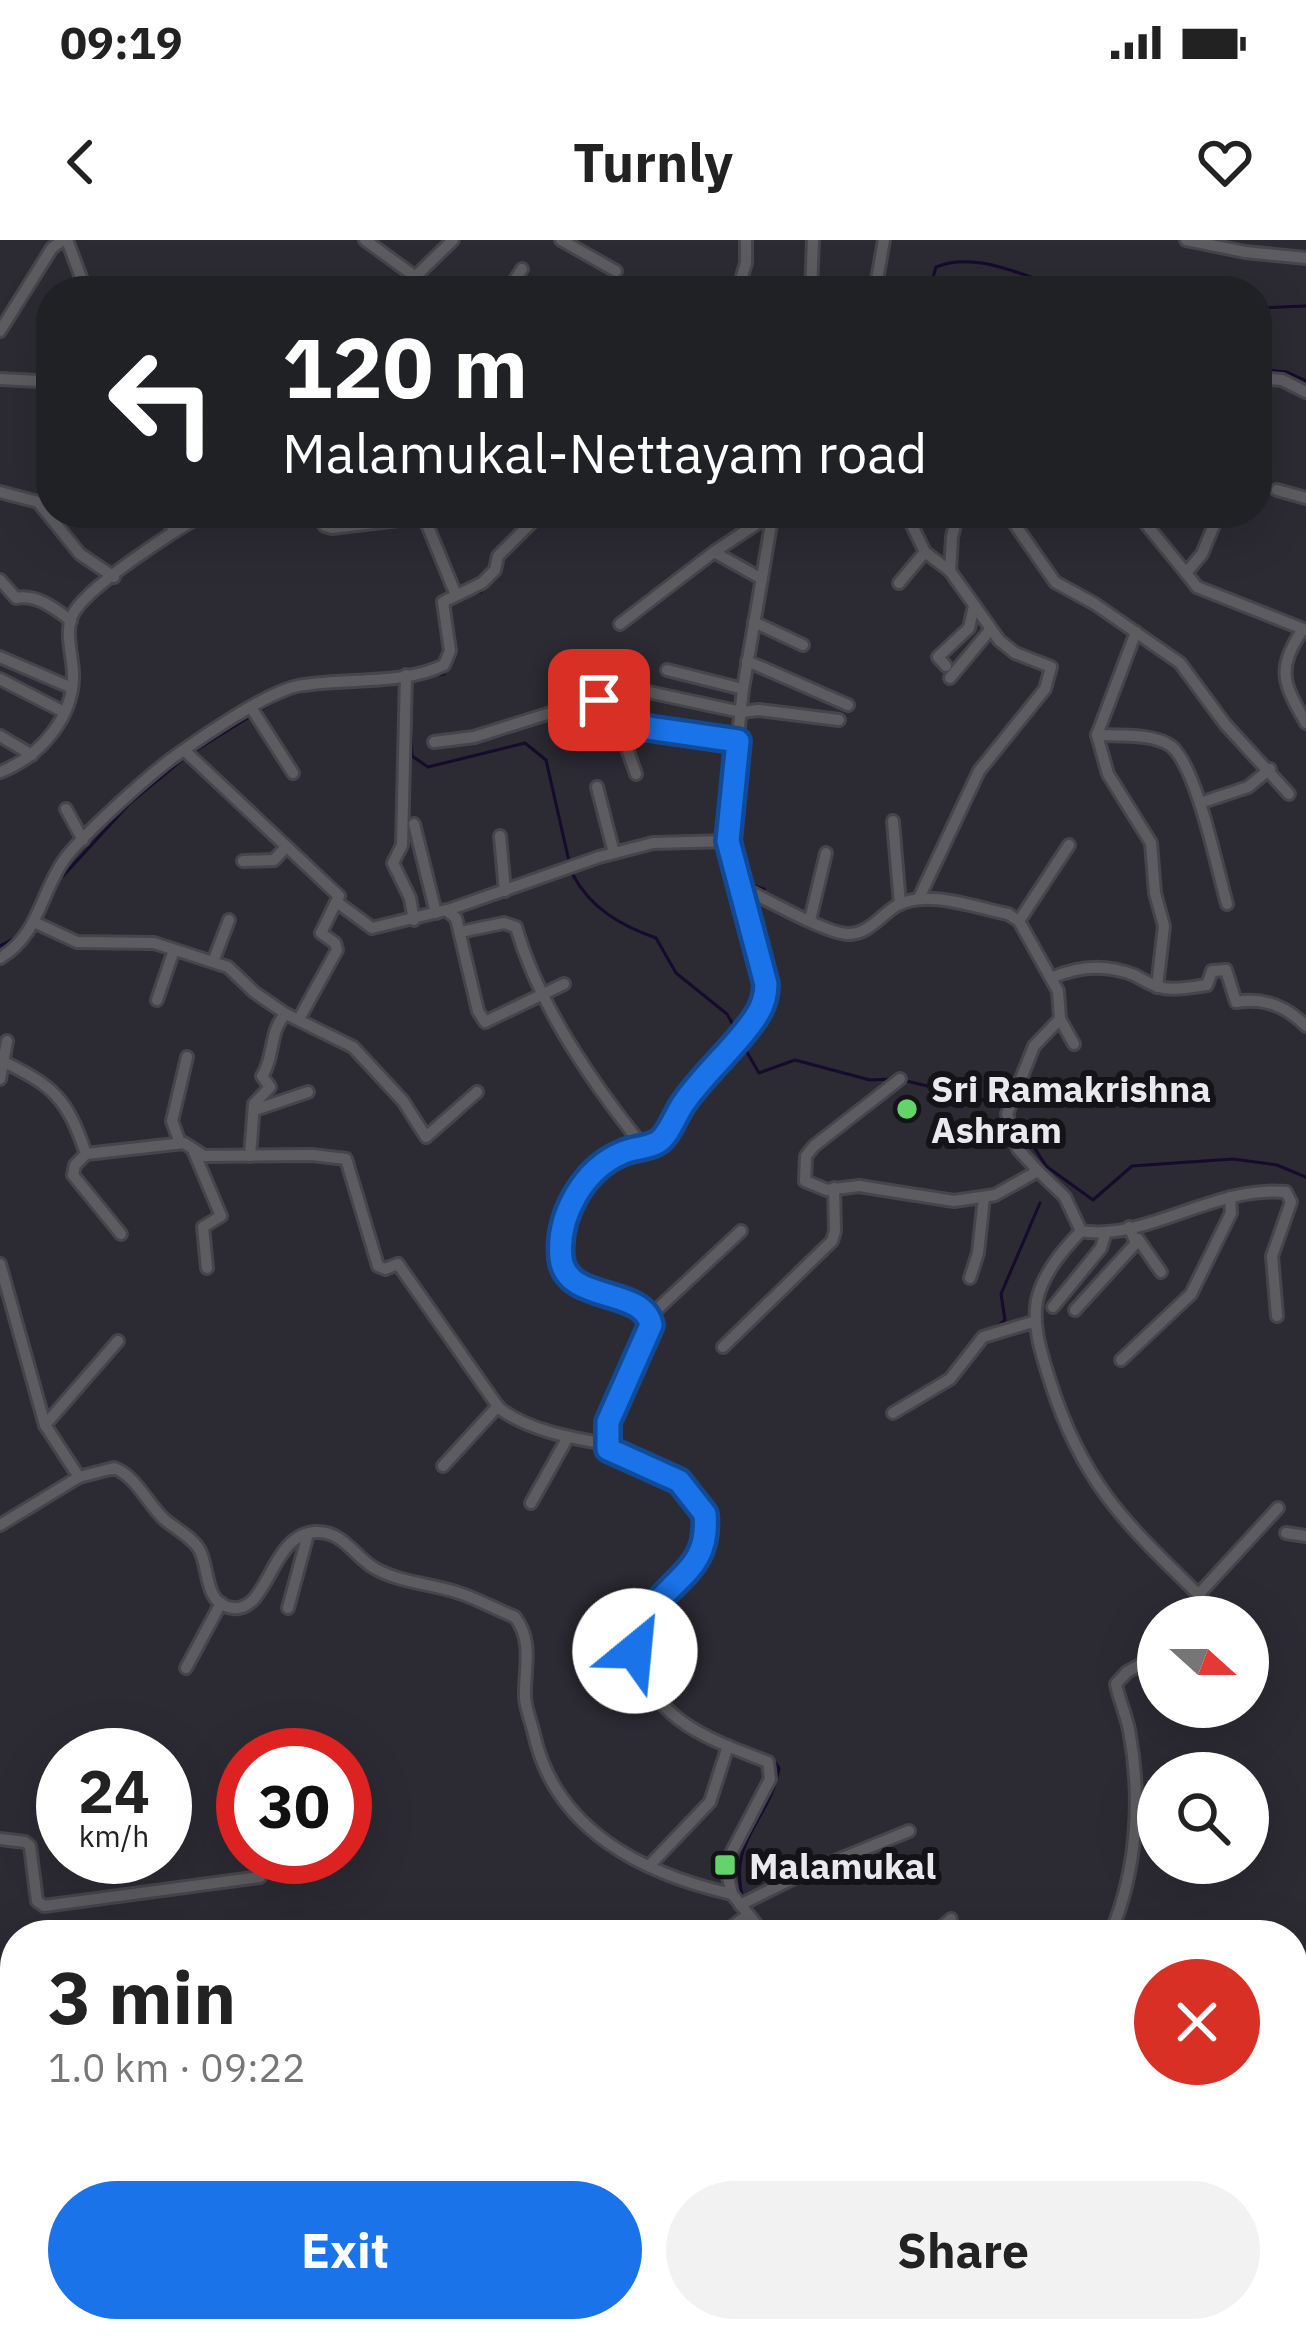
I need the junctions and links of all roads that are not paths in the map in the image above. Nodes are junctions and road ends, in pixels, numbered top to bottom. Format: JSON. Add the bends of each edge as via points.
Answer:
{"nodes":[{"id":1,"x":65,"y":240,"type":"edge"},
{"id":2,"x":365,"y":240,"type":"edge"},
{"id":3,"x":453,"y":240,"type":"edge"},
{"id":4,"x":561,"y":240,"type":"edge"},
{"id":5,"x":746,"y":240,"type":"edge"},
{"id":6,"x":884,"y":240,"type":"edge"},
{"id":7,"x":811,"y":241,"type":"edge"},
{"id":8,"x":1193,"y":241,"type":"edge"},
{"id":9,"x":1215,"y":243,"type":"edge"},
{"id":10,"x":1306,"y":258,"type":"edge"},
{"id":11,"x":522,"y":269,"type":"dead end"},
{"id":12,"x":616,"y":271,"type":"dead end"},
{"id":13,"x":79,"y":276,"type":"edge"},
{"id":14,"x":404,"y":276,"type":"edge"},
{"id":15,"x":422,"y":276,"type":"edge"},
{"id":16,"x":518,"y":276,"type":"edge"},
{"id":17,"x":742,"y":276,"type":"edge"},
{"id":18,"x":811,"y":276,"type":"edge"},
{"id":19,"x":878,"y":276,"type":"edge"},
{"id":20,"x":5,"y":311,"type":"edge"},
{"id":21,"x":0,"y":331,"type":"edge"},
{"id":22,"x":1272,"y":379,"type":"edge"},
{"id":23,"x":0,"y":380,"type":"edge"},
{"id":24,"x":36,"y":381,"type":"edge"},
{"id":25,"x":1306,"y":392,"type":"edge"},
{"id":26,"x":1277,"y":490,"type":"dead end"},
{"id":27,"x":0,"y":492,"type":"edge"},
{"id":28,"x":1306,"y":498,"type":"edge"},
{"id":29,"x":36,"y":501,"type":"edge"},
{"id":30,"x":59,"y":528,"type":"edge"},
{"id":31,"x":180,"y":528,"type":"edge"},
{"id":32,"x":429,"y":528,"type":"edge"},
{"id":33,"x":526,"y":528,"type":"edge"},
{"id":34,"x":750,"y":528,"type":"edge"},
{"id":35,"x":770,"y":528,"type":"edge"},
{"id":36,"x":914,"y":528,"type":"edge"},
{"id":37,"x":954,"y":528,"type":"edge"},
{"id":38,"x":1017,"y":528,"type":"edge"},
{"id":39,"x":1150,"y":528,"type":"edge"},
{"id":40,"x":1213,"y":528,"type":"edge"},
{"id":41,"x":176,"y":530,"type":"joint"},
{"id":42,"x":714,"y":552,"type":"junction"},
{"id":43,"x":925,"y":552,"type":"junction"},
{"id":44,"x":950,"y":571,"type":"junction"},
{"id":45,"x":1186,"y":573,"type":"junction"},
{"id":46,"x":113,"y":577,"type":"junction"},
{"id":47,"x":761,"y":579,"type":"junction"},
{"id":48,"x":0,"y":580,"type":"edge"},
{"id":49,"x":899,"y":583,"type":"dead end"},
{"id":50,"x":456,"y":595,"type":"junction"},
{"id":51,"x":974,"y":606,"type":"junction"},
{"id":52,"x":70,"y":621,"type":"junction"},
{"id":53,"x":754,"y":622,"type":"junction"},
{"id":54,"x":620,"y":624,"type":"dead end"},
{"id":55,"x":990,"y":630,"type":"junction"},
{"id":56,"x":1304,"y":630,"type":"edge"},
{"id":57,"x":1136,"y":632,"type":"junction"},
{"id":58,"x":803,"y":645,"type":"dead end"},
{"id":59,"x":0,"y":658,"type":"edge"},
{"id":60,"x":748,"y":661,"type":"junction"},
{"id":61,"x":667,"y":670,"type":"dead end"},
{"id":62,"x":406,"y":678,"type":"junction"},
{"id":63,"x":0,"y":679,"type":"edge"},
{"id":64,"x":72,"y":688,"type":"junction"},
{"id":65,"x":743,"y":689,"type":"junction"},
{"id":66,"x":640,"y":690,"type":"junction"},
{"id":67,"x":608,"y":694,"type":"junction"},
{"id":68,"x":848,"y":704,"type":"dead end"},
{"id":69,"x":252,"y":709,"type":"junction"},
{"id":70,"x":64,"y":712,"type":"junction"},
{"id":71,"x":741,"y":712,"type":"junction"},
{"id":72,"x":838,"y":720,"type":"dead end"},
{"id":73,"x":616,"y":723,"type":"junction"},
{"id":74,"x":1306,"y":723,"type":"edge"},
{"id":75,"x":636,"y":727,"type":"junction"},
{"id":76,"x":1097,"y":734,"type":"junction"},
{"id":77,"x":0,"y":736,"type":"edge"},
{"id":78,"x":738,"y":741,"type":"junction"},
{"id":79,"x":434,"y":742,"type":"dead end"},
{"id":80,"x":185,"y":751,"type":"junction"},
{"id":81,"x":32,"y":755,"type":"junction"},
{"id":82,"x":1270,"y":769,"type":"junction"},
{"id":83,"x":0,"y":772,"type":"edge"},
{"id":84,"x":293,"y":773,"type":"dead end"},
{"id":85,"x":636,"y":774,"type":"dead end"},
{"id":86,"x":597,"y":788,"type":"dead end"},
{"id":87,"x":1289,"y":794,"type":"dead end"},
{"id":88,"x":1200,"y":803,"type":"junction"},
{"id":89,"x":66,"y":809,"type":"dead end"},
{"id":90,"x":893,"y":821,"type":"dead end"},
{"id":91,"x":414,"y":824,"type":"dead end"},
{"id":92,"x":500,"y":836,"type":"dead end"},
{"id":93,"x":83,"y":841,"type":"junction"},
{"id":94,"x":728,"y":841,"type":"junction"},
{"id":95,"x":1070,"y":845,"type":"dead end"},
{"id":96,"x":285,"y":848,"type":"junction"},
{"id":97,"x":614,"y":853,"type":"junction"},
{"id":98,"x":826,"y":853,"type":"dead end"},
{"id":99,"x":243,"y":861,"type":"dead end"},
{"id":100,"x":743,"y":889,"type":"junction"},
{"id":101,"x":505,"y":891,"type":"junction"},
{"id":102,"x":920,"y":898,"type":"junction"},
{"id":103,"x":338,"y":903,"type":"junction"},
{"id":104,"x":900,"y":904,"type":"junction"},
{"id":105,"x":1227,"y":904,"type":"dead end"},
{"id":106,"x":442,"y":912,"type":"junction"},
{"id":107,"x":230,"y":920,"type":"dead end"},
{"id":108,"x":414,"y":920,"type":"junction"},
{"id":109,"x":810,"y":920,"type":"junction"},
{"id":110,"x":1019,"y":921,"type":"junction"},
{"id":111,"x":36,"y":923,"type":"junction"},
{"id":112,"x":460,"y":932,"type":"junction"},
{"id":113,"x":174,"y":950,"type":"junction"},
{"id":114,"x":0,"y":958,"type":"edge"},
{"id":115,"x":214,"y":962,"type":"junction"},
{"id":116,"x":1051,"y":979,"type":"junction"},
{"id":117,"x":564,"y":984,"type":"dead end"},
{"id":118,"x":1157,"y":987,"type":"junction"},
{"id":119,"x":544,"y":994,"type":"junction"},
{"id":120,"x":157,"y":1000,"type":"dead end"},
{"id":121,"x":286,"y":1014,"type":"junction"},
{"id":122,"x":299,"y":1019,"type":"junction"},
{"id":123,"x":1060,"y":1019,"type":"junction"},
{"id":124,"x":1306,"y":1026,"type":"edge"},
{"id":125,"x":8,"y":1041,"type":"dead end"},
{"id":126,"x":1074,"y":1044,"type":"dead end"},
{"id":127,"x":187,"y":1057,"type":"dead end"},
{"id":128,"x":2,"y":1061,"type":"edge"},
{"id":129,"x":0,"y":1079,"type":"edge"},
{"id":130,"x":900,"y":1079,"type":"dead end"},
{"id":131,"x":308,"y":1092,"type":"dead end"},
{"id":132,"x":477,"y":1092,"type":"dead end"},
{"id":133,"x":255,"y":1110,"type":"junction"},
{"id":134,"x":179,"y":1143,"type":"junction"},
{"id":135,"x":642,"y":1145,"type":"junction"},
{"id":136,"x":194,"y":1152,"type":"junction"},
{"id":137,"x":86,"y":1154,"type":"junction"},
{"id":138,"x":250,"y":1156,"type":"junction"},
{"id":139,"x":1038,"y":1171,"type":"junction"},
{"id":140,"x":834,"y":1188,"type":"junction"},
{"id":141,"x":984,"y":1197,"type":"junction"},
{"id":142,"x":1230,"y":1197,"type":"junction"},
{"id":143,"x":1081,"y":1231,"type":"junction"},
{"id":144,"x":741,"y":1232,"type":"dead end"},
{"id":145,"x":1133,"y":1232,"type":"junction"},
{"id":146,"x":121,"y":1234,"type":"dead end"},
{"id":147,"x":1105,"y":1234,"type":"junction"},
{"id":148,"x":0,"y":1264,"type":"edge"},
{"id":149,"x":207,"y":1268,"type":"dead end"},
{"id":150,"x":1161,"y":1272,"type":"dead end"},
{"id":151,"x":970,"y":1278,"type":"dead end"},
{"id":152,"x":1053,"y":1306,"type":"dead end"},
{"id":153,"x":1075,"y":1310,"type":"dead end"},
{"id":154,"x":650,"y":1316,"type":"junction"},
{"id":155,"x":1277,"y":1316,"type":"dead end"},
{"id":156,"x":1036,"y":1321,"type":"junction"},
{"id":157,"x":118,"y":1341,"type":"dead end"},
{"id":158,"x":722,"y":1347,"type":"dead end"},
{"id":159,"x":1121,"y":1360,"type":"dead end"},
{"id":160,"x":498,"y":1406,"type":"junction"},
{"id":161,"x":893,"y":1413,"type":"dead end"},
{"id":162,"x":45,"y":1425,"type":"junction"},
{"id":163,"x":568,"y":1437,"type":"junction"},
{"id":164,"x":605,"y":1444,"type":"junction"},
{"id":165,"x":443,"y":1466,"type":"dead end"},
{"id":166,"x":79,"y":1477,"type":"junction"},
{"id":167,"x":531,"y":1503,"type":"dead end"},
{"id":168,"x":1278,"y":1508,"type":"dead end"},
{"id":169,"x":0,"y":1509,"type":"edge"},
{"id":170,"x":1,"y":1524,"type":"edge"},
{"id":171,"x":1286,"y":1533,"type":"dead end"},
{"id":172,"x":308,"y":1534,"type":"junction"},
{"id":173,"x":1306,"y":1536,"type":"edge"},
{"id":174,"x":1198,"y":1595,"type":"joint"},
{"id":175,"x":221,"y":1604,"type":"junction"},
{"id":176,"x":288,"y":1608,"type":"dead end"},
{"id":177,"x":1137,"y":1667,"type":"edge"},
{"id":178,"x":186,"y":1668,"type":"dead end"},
{"id":179,"x":728,"y":1746,"type":"junction"},
{"id":180,"x":909,"y":1831,"type":"dead end"},
{"id":181,"x":0,"y":1839,"type":"edge"},
{"id":182,"x":650,"y":1867,"type":"junction"},
{"id":183,"x":216,"y":1883,"type":"edge"},
{"id":184,"x":739,"y":1905,"type":"junction"},
{"id":185,"x":730,"y":1920,"type":"edge"},
{"id":186,"x":752,"y":1920,"type":"edge"},
{"id":187,"x":1114,"y":1920,"type":"edge"}],
"edges":[{"from":1,"to":13,"type":"street"},
{"from":1,"to":20,"type":"street"},
{"from":2,"to":14,"type":"street"},
{"from":3,"to":15,"type":"street"},
{"from":4,"to":12,"type":"street"},
{"from":5,"to":17,"type":"street"},
{"from":6,"to":19,"type":"street"},
{"from":7,"to":18,"type":"street"},
{"from":8,"to":9,"type":"street"},
{"from":9,"to":10,"type":"street"},
{"from":11,"to":16,"type":"street"},
{"from":20,"to":21,"type":"street"},
{"from":22,"to":25,"type":"street"},
{"from":23,"to":24,"type":"street"},
{"from":26,"to":28,"type":"street"},
{"from":27,"to":29,"type":"street"},
{"from":30,"to":46,"type":"street"},
{"from":31,"to":41,"type":"street"},
{"from":32,"to":50,"type":"street"},
{"from":33,"to":50,"type":"street","via":[[482,583]]},
{"from":34,"to":42,"type":"street"},
{"from":35,"to":47,"type":"street"},
{"from":36,"to":43,"type":"street"},
{"from":37,"to":44,"type":"street"},
{"from":38,"to":57,"type":"street","via":[[1046,573]]},
{"from":39,"to":45,"type":"street"},
{"from":40,"to":45,"type":"street"},
{"from":41,"to":46,"type":"street"},
{"from":42,"to":47,"type":"street"},
{"from":42,"to":54,"type":"street"},
{"from":43,"to":44,"type":"street"},
{"from":43,"to":49,"type":"street"},
{"from":44,"to":51,"type":"street"},
{"from":45,"to":56,"type":"street","via":[[1197,587]]},
{"from":46,"to":52,"type":"street"},
{"from":47,"to":53,"type":"street"},
{"from":48,"to":52,"type":"street","via":[[16,598],[56,608]]},
{"from":50,"to":62,"type":"street","via":[[442,604],[447,660]]},
{"from":51,"to":55,"type":"street"},
{"from":51,"to":55,"type":"street","via":[[969,628],[938,656],[948,672]]},
{"from":52,"to":64,"type":"street"},
{"from":53,"to":58,"type":"street"},
{"from":53,"to":60,"type":"street"},
{"from":55,"to":102,"type":"street","via":[[1015,653],[1051,668],[1045,689],[979,771]]},
{"from":56,"to":74,"type":"street","via":[[1288,650],[1283,675]]},
{"from":57,"to":76,"type":"street"},
{"from":57,"to":82,"type":"street","via":[[1180,663]]},
{"from":59,"to":64,"type":"street"},
{"from":60,"to":65,"type":"street"},
{"from":60,"to":68,"type":"street"},
{"from":61,"to":65,"type":"street"},
{"from":62,"to":69,"type":"street","via":[[295,687]]},
{"from":62,"to":108,"type":"street","via":[[402,845],[393,863]]},
{"from":63,"to":70,"type":"street"},
{"from":64,"to":70,"type":"street"},
{"from":65,"to":71,"type":"street"},
{"from":66,"to":67,"type":"street"},
{"from":66,"to":71,"type":"street"},
{"from":66,"to":75,"type":"street"},
{"from":67,"to":73,"type":"street"},
{"from":67,"to":79,"type":"street"},
{"from":69,"to":80,"type":"street"},
{"from":69,"to":84,"type":"street"},
{"from":70,"to":81,"type":"street"},
{"from":71,"to":72,"type":"street"},
{"from":71,"to":78,"type":"street"},
{"from":73,"to":75,"type":"street"},
{"from":73,"to":85,"type":"street"},
{"from":75,"to":78,"type":"street"},
{"from":76,"to":88,"type":"street","via":[[1170,746]]},
{"from":76,"to":118,"type":"street","via":[[1108,774],[1151,843],[1164,926]]},
{"from":77,"to":81,"type":"street"},
{"from":78,"to":94,"type":"street"},
{"from":80,"to":93,"type":"street"},
{"from":80,"to":96,"type":"street"},
{"from":81,"to":83,"type":"street"},
{"from":82,"to":87,"type":"street"},
{"from":82,"to":88,"type":"street","via":[[1248,787]]},
{"from":86,"to":97,"type":"street"},
{"from":88,"to":105,"type":"street"},
{"from":89,"to":93,"type":"street"},
{"from":90,"to":104,"type":"street"},
{"from":91,"to":106,"type":"street"},
{"from":92,"to":101,"type":"street"},
{"from":93,"to":111,"type":"street","via":[[54,876]]},
{"from":94,"to":97,"type":"street"},
{"from":94,"to":100,"type":"street"},
{"from":95,"to":110,"type":"street"},
{"from":96,"to":99,"type":"street","via":[[274,860]]},
{"from":96,"to":103,"type":"street","via":[[320,875]]},
{"from":97,"to":101,"type":"street"},
{"from":98,"to":109,"type":"street"},
{"from":100,"to":109,"type":"street"},
{"from":100,"to":135,"type":"street","via":[[766,984],[762,1007],[662,1138]]},
{"from":101,"to":106,"type":"street"},
{"from":102,"to":104,"type":"street"},
{"from":102,"to":110,"type":"street"},
{"from":103,"to":108,"type":"street","via":[[372,928]]},
{"from":103,"to":122,"type":"street","via":[[321,933],[337,950]]},
{"from":104,"to":109,"type":"street","via":[[848,934]]},
{"from":106,"to":108,"type":"street"},
{"from":106,"to":112,"type":"street","via":[[457,918]]},
{"from":107,"to":115,"type":"street"},
{"from":110,"to":116,"type":"street"},
{"from":111,"to":113,"type":"street","via":[[76,942]]},
{"from":111,"to":114,"type":"street"},
{"from":112,"to":119,"type":"street","via":[[504,922],[516,927]]},
{"from":112,"to":119,"type":"street","via":[[482,1021]]},
{"from":113,"to":115,"type":"street"},
{"from":113,"to":120,"type":"street"},
{"from":115,"to":121,"type":"street"},
{"from":116,"to":118,"type":"street","via":[[1094,967]]},
{"from":116,"to":123,"type":"street"},
{"from":117,"to":119,"type":"street"},
{"from":118,"to":124,"type":"street","via":[[1207,985],[1212,971],[1226,970],[1236,1002],[1270,1003]]},
{"from":119,"to":135,"type":"street"},
{"from":121,"to":122,"type":"street"},
{"from":121,"to":133,"type":"street","via":[[262,1076],[270,1087]]},
{"from":122,"to":132,"type":"street","via":[[370,1061],[426,1137]]},
{"from":123,"to":126,"type":"street"},
{"from":123,"to":139,"type":"street","via":[[1034,1046],[1008,1109],[1018,1148]]},
{"from":125,"to":128,"type":"street"},
{"from":127,"to":134,"type":"street","via":[[172,1120]]},
{"from":128,"to":129,"type":"street"},
{"from":128,"to":137,"type":"street","via":[[54,1091],[70,1109]]},
{"from":130,"to":140,"type":"street","via":[[806,1156],[805,1181]]},
{"from":131,"to":133,"type":"street"},
{"from":133,"to":138,"type":"street"},
{"from":134,"to":136,"type":"street"},
{"from":134,"to":137,"type":"street"},
{"from":135,"to":154,"type":"street","via":[[585,1178],[561,1255],[571,1277]]},
{"from":136,"to":138,"type":"street"},
{"from":136,"to":149,"type":"street","via":[[221,1213],[203,1227]]},
{"from":137,"to":146,"type":"street","via":[[73,1175]]},
{"from":138,"to":160,"type":"street","via":[[348,1160],[378,1265],[398,1264]]},
{"from":139,"to":141,"type":"street"},
{"from":139,"to":143,"type":"street","via":[[1065,1197]]},
{"from":140,"to":141,"type":"street"},
{"from":140,"to":158,"type":"street","via":[[832,1241]]},
{"from":141,"to":151,"type":"street"},
{"from":142,"to":145,"type":"street"},
{"from":142,"to":155,"type":"street","via":[[1290,1196],[1272,1256]]},
{"from":142,"to":159,"type":"street","via":[[1231,1213],[1191,1294]]},
{"from":143,"to":147,"type":"street"},
{"from":143,"to":156,"type":"street","via":[[1041,1287]]},
{"from":144,"to":154,"type":"street"},
{"from":145,"to":147,"type":"street"},
{"from":145,"to":150,"type":"street"},
{"from":145,"to":153,"type":"street","via":[[1136,1244]]},
{"from":147,"to":152,"type":"street"},
{"from":148,"to":162,"type":"street"},
{"from":154,"to":164,"type":"street"},
{"from":156,"to":161,"type":"street","via":[[982,1337],[950,1379]]},
{"from":156,"to":174,"type":"street","via":[[1062,1419],[1088,1473]]},
{"from":157,"to":162,"type":"street"},
{"from":160,"to":163,"type":"street"},
{"from":160,"to":165,"type":"street"},
{"from":162,"to":166,"type":"street"},
{"from":163,"to":164,"type":"street"},
{"from":163,"to":167,"type":"street"},
{"from":164,"to":179,"type":"street","via":[[679,1481],[705,1514],[694,1568],[649,1613],[635,1651],[649,1691],[678,1720]]},
{"from":166,"to":170,"type":"street"},
{"from":166,"to":175,"type":"street","via":[[123,1471],[199,1548]]},
{"from":168,"to":174,"type":"street"},
{"from":169,"to":170,"type":"street"},
{"from":171,"to":173,"type":"street"},
{"from":172,"to":175,"type":"street","via":[[281,1551],[244,1606]]},
{"from":172,"to":176,"type":"street"},
{"from":172,"to":182,"type":"street","via":[[327,1533],[376,1569],[514,1617],[527,1644],[525,1698],[551,1780],[569,1811]]},
{"from":175,"to":178,"type":"street"},
{"from":177,"to":187,"type":"street","via":[[1116,1684],[1138,1792]]},
{"from":179,"to":182,"type":"street","via":[[710,1802]]},
{"from":179,"to":184,"type":"street","via":[[769,1762],[770,1779],[725,1864]]},
{"from":180,"to":184,"type":"street"},
{"from":181,"to":183,"type":"street","via":[[30,1846],[43,1906]]},
{"from":182,"to":184,"type":"street"},
{"from":184,"to":185,"type":"street"},
{"from":184,"to":186,"type":"street"}]}
